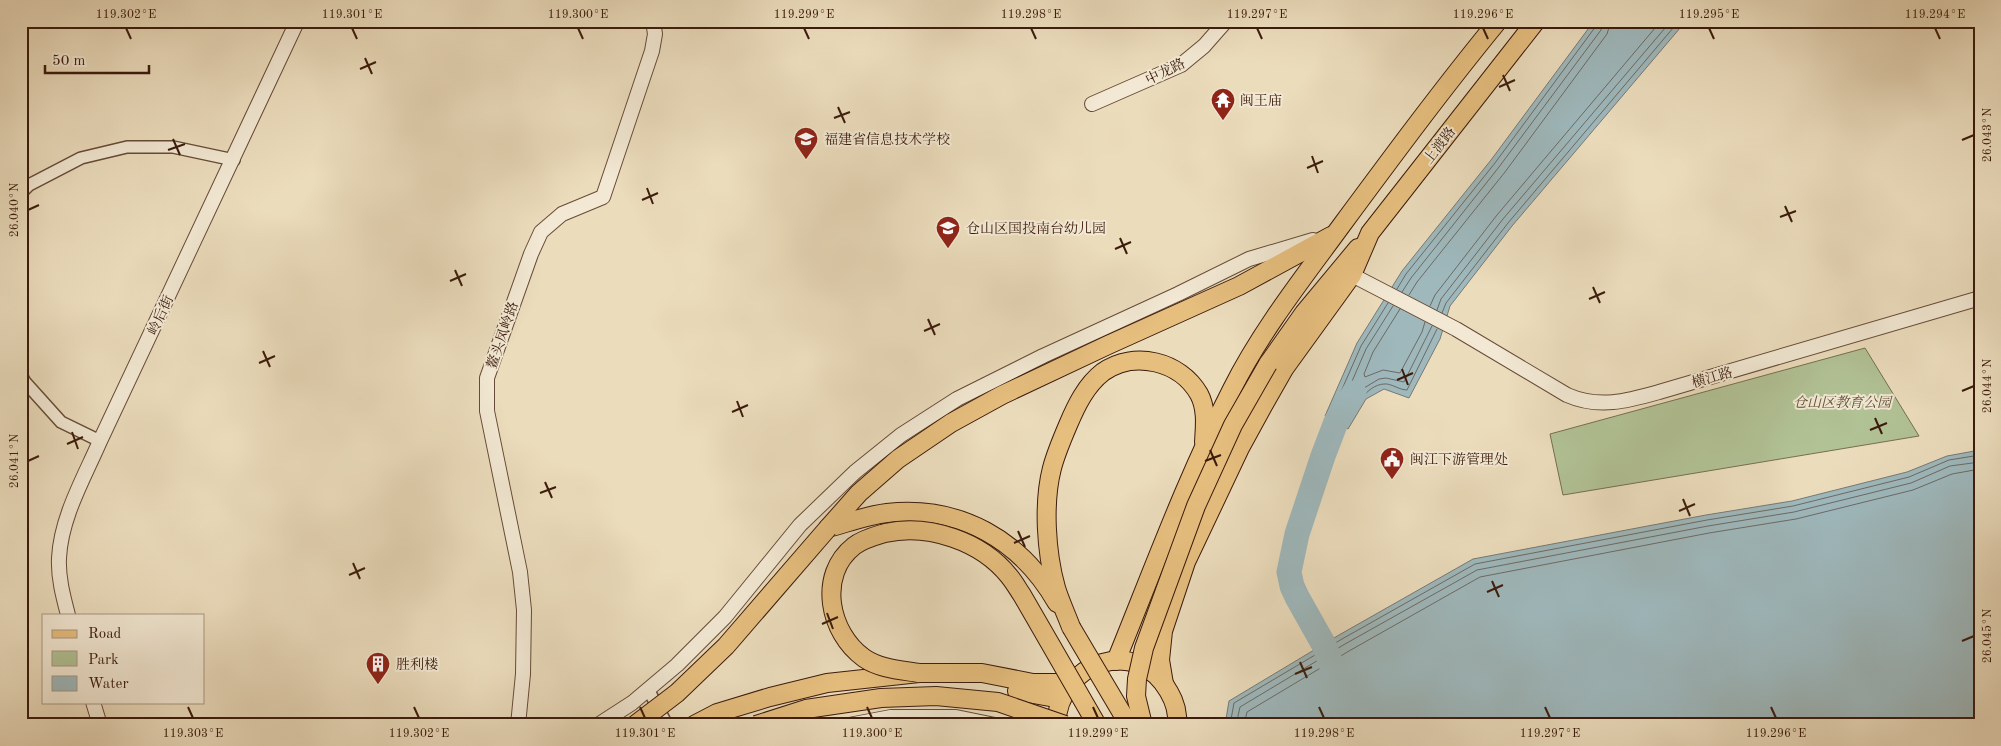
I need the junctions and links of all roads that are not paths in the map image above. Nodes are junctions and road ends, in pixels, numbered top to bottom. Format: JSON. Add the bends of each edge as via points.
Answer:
{"nodes":[{"id":1,"x":653,"y":21,"type":"edge"},
{"id":2,"x":1226,"y":21,"type":"edge"},
{"id":3,"x":1498,"y":21,"type":"edge"},
{"id":4,"x":1536,"y":21,"type":"edge"},
{"id":5,"x":296,"y":24,"type":"dead end"},
{"id":6,"x":1092,"y":104,"type":"dead end"},
{"id":7,"x":234,"y":160,"type":"junction"},
{"id":8,"x":21,"y":194,"type":"edge"},
{"id":9,"x":1336,"y":233,"type":"junction"},
{"id":10,"x":1370,"y":233,"type":"junction"},
{"id":11,"x":1352,"y":275,"type":"junction"},
{"id":12,"x":1980,"y":298,"type":"edge"},
{"id":13,"x":21,"y":375,"type":"edge"},
{"id":14,"x":100,"y":441,"type":"junction"},
{"id":15,"x":1204,"y":449,"type":"junction"},
{"id":16,"x":828,"y":528,"type":"junction"},
{"id":17,"x":68,"y":614,"type":"edge"},
{"id":18,"x":1071,"y":627,"type":"junction"},
{"id":19,"x":1116,"y":661,"type":"junction"},
{"id":20,"x":919,"y":674,"type":"junction"},
{"id":21,"x":944,"y":678,"type":"junction"},
{"id":22,"x":1070,"y":683,"type":"junction"},
{"id":23,"x":1164,"y":684,"type":"junction"},
{"id":24,"x":648,"y":689,"type":"junction"},
{"id":25,"x":1061,"y":699,"type":"junction"},
{"id":26,"x":94,"y":704,"type":"edge"},
{"id":27,"x":100,"y":725,"type":"edge"},
{"id":28,"x":518,"y":725,"type":"edge"},
{"id":29,"x":598,"y":725,"type":"edge"},
{"id":30,"x":635,"y":725,"type":"edge"},
{"id":31,"x":667,"y":725,"type":"edge"},
{"id":32,"x":694,"y":725,"type":"edge"},
{"id":33,"x":718,"y":725,"type":"edge"},
{"id":34,"x":756,"y":725,"type":"edge"},
{"id":35,"x":849,"y":725,"type":"edge"},
{"id":36,"x":994,"y":725,"type":"edge"},
{"id":37,"x":1056,"y":725,"type":"edge"},
{"id":38,"x":1065,"y":725,"type":"edge"},
{"id":39,"x":1097,"y":725,"type":"edge"},
{"id":40,"x":1129,"y":725,"type":"edge"},
{"id":41,"x":1142,"y":725,"type":"edge"},
{"id":42,"x":1177,"y":725,"type":"edge"}],
"edges":[{"from":1,"to":28,"type":"street","name":"鳌头凤岭路","via":[[652,51],[603,197],[562,214],[541,232],[487,378],[487,411],[520,572],[524,610]]},
{"from":2,"to":6,"type":"street","name":"中龙路","via":[[1181,65]]},
{"from":3,"to":9,"type":"main road","via":[[1440,91]]},
{"from":4,"to":10,"type":"main road","name":"上渡路"},
{"from":5,"to":7,"type":"street","name":"岭后街"},
{"from":7,"to":8,"type":"street","via":[[174,147],[127,147],[81,158],[29,185]]},
{"from":7,"to":14,"type":"street","name":"岭后街"},
{"from":9,"to":15,"type":"main road","via":[[1255,348]]},
{"from":9,"to":16,"type":"main road","via":[[1239,286],[1002,395],[950,423],[898,458],[859,493]]},
{"from":9,"to":24,"type":"street","via":[[1249,259],[957,399],[901,435],[855,472],[800,525],[725,617]]},
{"from":10,"to":11,"type":"main road","name":"上渡路"},
{"from":10,"to":41,"type":"main road","bridge":true,"via":[[1304,313],[1268,364],[1233,425],[1196,506],[1144,648],[1136,696]]},
{"from":11,"to":12,"type":"street","name":"横江路","via":[[1456,329],[1567,395],[1595,404],[1652,394]]},
{"from":11,"to":23,"type":"main road","name":"上渡路","via":[[1284,369],[1240,448],[1186,562],[1164,632],[1160,660]]},
{"from":13,"to":14,"type":"street","via":[[61,422]]},
{"from":14,"to":17,"type":"street","name":"岭后街","via":[[73,503],[61,544],[60,580]]},
{"from":15,"to":18,"type":"main road","via":[[1204,411],[1199,394],[1172,367],[1151,361],[1126,362],[1104,372],[1088,387],[1075,408],[1051,469],[1047,511],[1056,588]]},
{"from":15,"to":19,"type":"main road"},
{"from":16,"to":18,"type":"main road","via":[[886,513],[931,512],[957,518],[994,535],[1027,562]]},
{"from":16,"to":30,"type":"main road","bridge":true,"via":[[726,646],[677,693]]},
{"from":18,"to":40,"type":"main road","bridge":true},
{"from":19,"to":22,"type":"main road","via":[[1083,671]]},
{"from":19,"to":23,"type":"main road","via":[[1151,671]]},
{"from":20,"to":21,"type":"main road"},
{"from":20,"to":32,"type":"main road","via":[[827,683],[761,700]]},
{"from":20,"to":39,"type":"main road","bridge":true,"via":[[883,667],[865,658],[848,643],[836,620],[830,594],[834,574],[854,546],[869,538],[899,531],[935,533],[975,548],[994,562],[1022,595]]},
{"from":21,"to":22,"type":"main road","via":[[982,673],[1033,683]]},
{"from":21,"to":25,"type":"main road"},
{"from":21,"to":33,"type":"main road","via":[[812,695],[762,708]]},
{"from":22,"to":25,"type":"main road"},
{"from":23,"to":42,"type":"main road","via":[[1174,700]]},
{"from":24,"to":29,"type":"street"},
{"from":24,"to":31,"type":"street"},
{"from":25,"to":37,"type":"main road"},
{"from":26,"to":27,"type":"street"},
{"from":34,"to":38,"type":"main road","bridge":true,"via":[[834,705],[881,698],[936,696],[998,702]]},
{"from":35,"to":36,"type":"street","via":[[892,717],[956,718]]}]}
